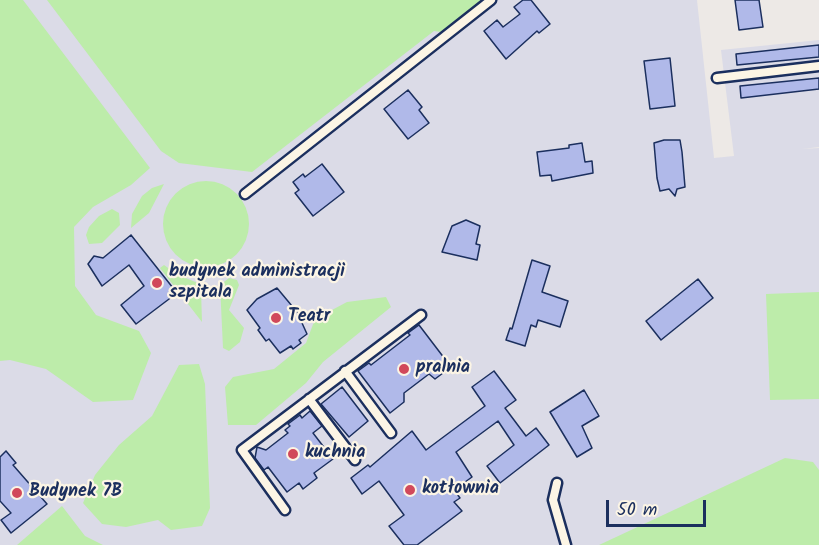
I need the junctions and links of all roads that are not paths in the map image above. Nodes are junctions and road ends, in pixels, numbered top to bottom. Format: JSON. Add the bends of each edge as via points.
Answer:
{"nodes":[{"id":1,"x":491,"y":0,"type":"edge"},
{"id":2,"x":819,"y":66,"type":"edge"},
{"id":3,"x":717,"y":78,"type":"dead end"},
{"id":4,"x":244,"y":194,"type":"dead end"},
{"id":5,"x":422,"y":315,"type":"dead end"},
{"id":6,"x":345,"y":371,"type":"junction"},
{"id":7,"x":309,"y":399,"type":"junction"},
{"id":8,"x":392,"y":433,"type":"dead end"},
{"id":9,"x":355,"y":460,"type":"dead end"},
{"id":10,"x":557,"y":483,"type":"dead end"},
{"id":11,"x":285,"y":510,"type":"dead end"},
{"id":12,"x":566,"y":545,"type":"edge"}],
"edges":[{"from":1,"to":4,"type":"lane"},
{"from":2,"to":3,"type":"lane"},
{"from":5,"to":6,"type":"lane"},
{"from":6,"to":7,"type":"lane"},
{"from":6,"to":8,"type":"lane"},
{"from":7,"to":9,"type":"lane"},
{"from":7,"to":11,"type":"lane","via":[[242,450]]},
{"from":10,"to":12,"type":"lane","via":[[553,500]]}]}
